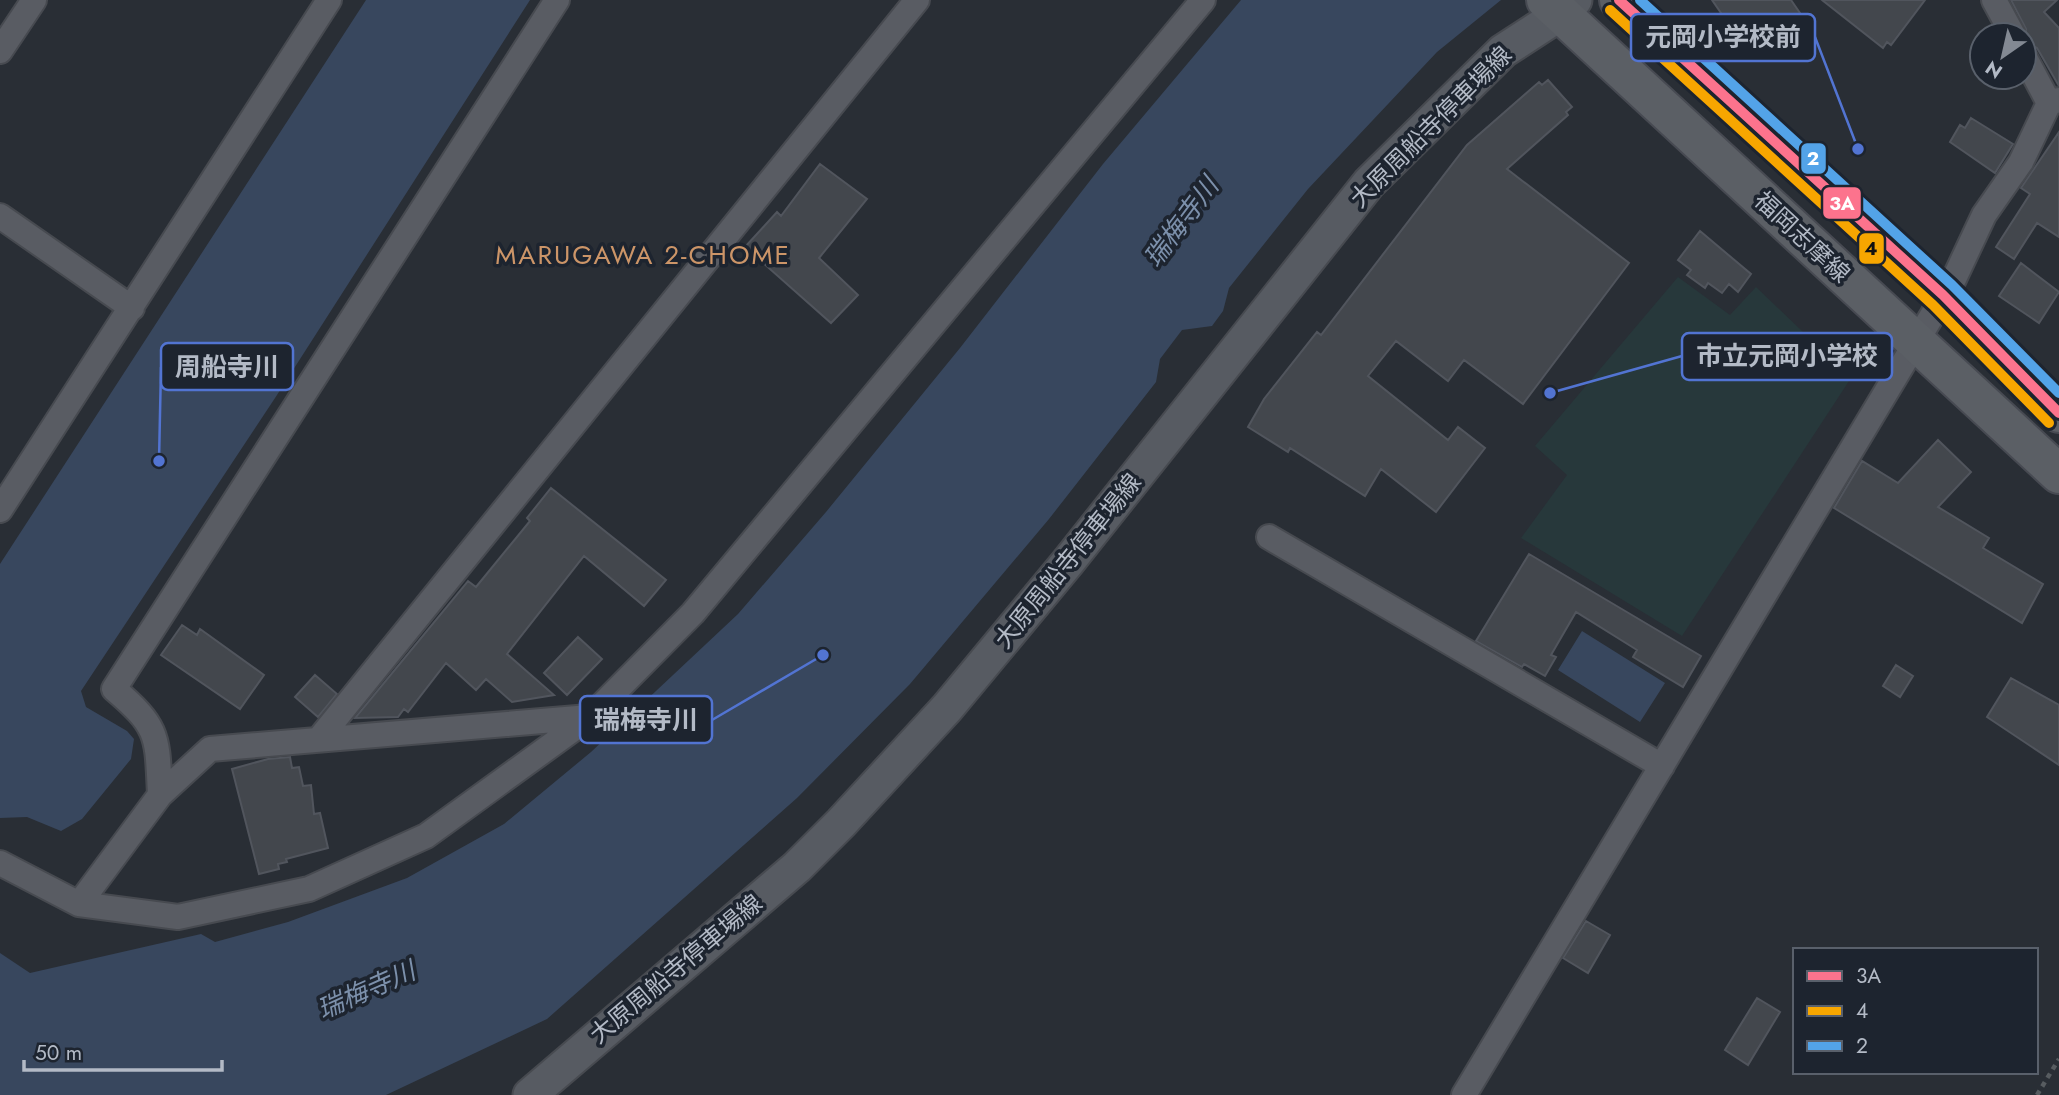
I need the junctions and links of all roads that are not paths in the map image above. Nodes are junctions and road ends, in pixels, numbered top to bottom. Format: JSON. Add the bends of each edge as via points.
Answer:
{"nodes":[{"id":1,"x":34,"y":0,"type":"edge"},
{"id":2,"x":329,"y":0,"type":"edge"},
{"id":3,"x":557,"y":0,"type":"edge"},
{"id":4,"x":917,"y":0,"type":"edge"},
{"id":5,"x":1203,"y":0,"type":"edge"},
{"id":6,"x":1619,"y":0,"type":"edge"},
{"id":7,"x":1994,"y":0,"type":"edge"},
{"id":8,"x":1560,"y":5,"type":"edge"},
{"id":9,"x":2005,"y":21,"type":"edge"},
{"id":10,"x":0,"y":51,"type":"edge"},
{"id":11,"x":2038,"y":77,"type":"edge"},
{"id":12,"x":2054,"y":102,"type":"edge"},
{"id":13,"x":0,"y":216,"type":"edge"},
{"id":14,"x":1943,"y":295,"type":"junction"},
{"id":15,"x":132,"y":308,"type":"junction"},
{"id":16,"x":1916,"y":342,"type":"junction"},
{"id":17,"x":2059,"y":413,"type":"edge"},
{"id":18,"x":2059,"y":474,"type":"edge"},
{"id":19,"x":0,"y":510,"type":"edge"},
{"id":20,"x":1269,"y":537,"type":"dead end"},
{"id":21,"x":590,"y":717,"type":"junction"},
{"id":22,"x":319,"y":739,"type":"junction"},
{"id":23,"x":1662,"y":766,"type":"junction"},
{"id":24,"x":160,"y":795,"type":"junction"},
{"id":25,"x":0,"y":863,"type":"edge"},
{"id":26,"x":79,"y":904,"type":"junction"},
{"id":27,"x":530,"y":1095,"type":"edge"},
{"id":28,"x":1464,"y":1095,"type":"edge"}],
"edges":[{"from":1,"to":10,"type":"street"},
{"from":2,"to":15,"type":"street"},
{"from":3,"to":24,"type":"street","via":[[114,689],[154,731]]},
{"from":4,"to":22,"type":"street"},
{"from":5,"to":21,"type":"street","via":[[693,613]]},
{"from":6,"to":14,"type":"main road"},
{"from":7,"to":9,"type":"street"},
{"from":8,"to":16,"type":"main road","name":"福岡志摩線"},
{"from":8,"to":27,"type":"main road","name":"大原周船寺停車場線","via":[[1503,51],[1369,183],[1068,562],[947,708],[841,823],[797,867]]},
{"from":11,"to":12,"type":"street"},
{"from":12,"to":14,"type":"street","via":[[2021,162],[1984,215]]},
{"from":13,"to":15,"type":"street"},
{"from":14,"to":16,"type":"street"},
{"from":14,"to":17,"type":"main road"},
{"from":15,"to":19,"type":"street"},
{"from":16,"to":18,"type":"main road","name":"福岡志摩線"},
{"from":16,"to":23,"type":"street"},
{"from":20,"to":23,"type":"street"},
{"from":21,"to":22,"type":"street"},
{"from":21,"to":26,"type":"street","via":[[426,836],[309,890],[178,917]]},
{"from":22,"to":24,"type":"street","via":[[209,749]]},
{"from":23,"to":28,"type":"street"},
{"from":24,"to":26,"type":"street"},
{"from":25,"to":26,"type":"street"}]}
